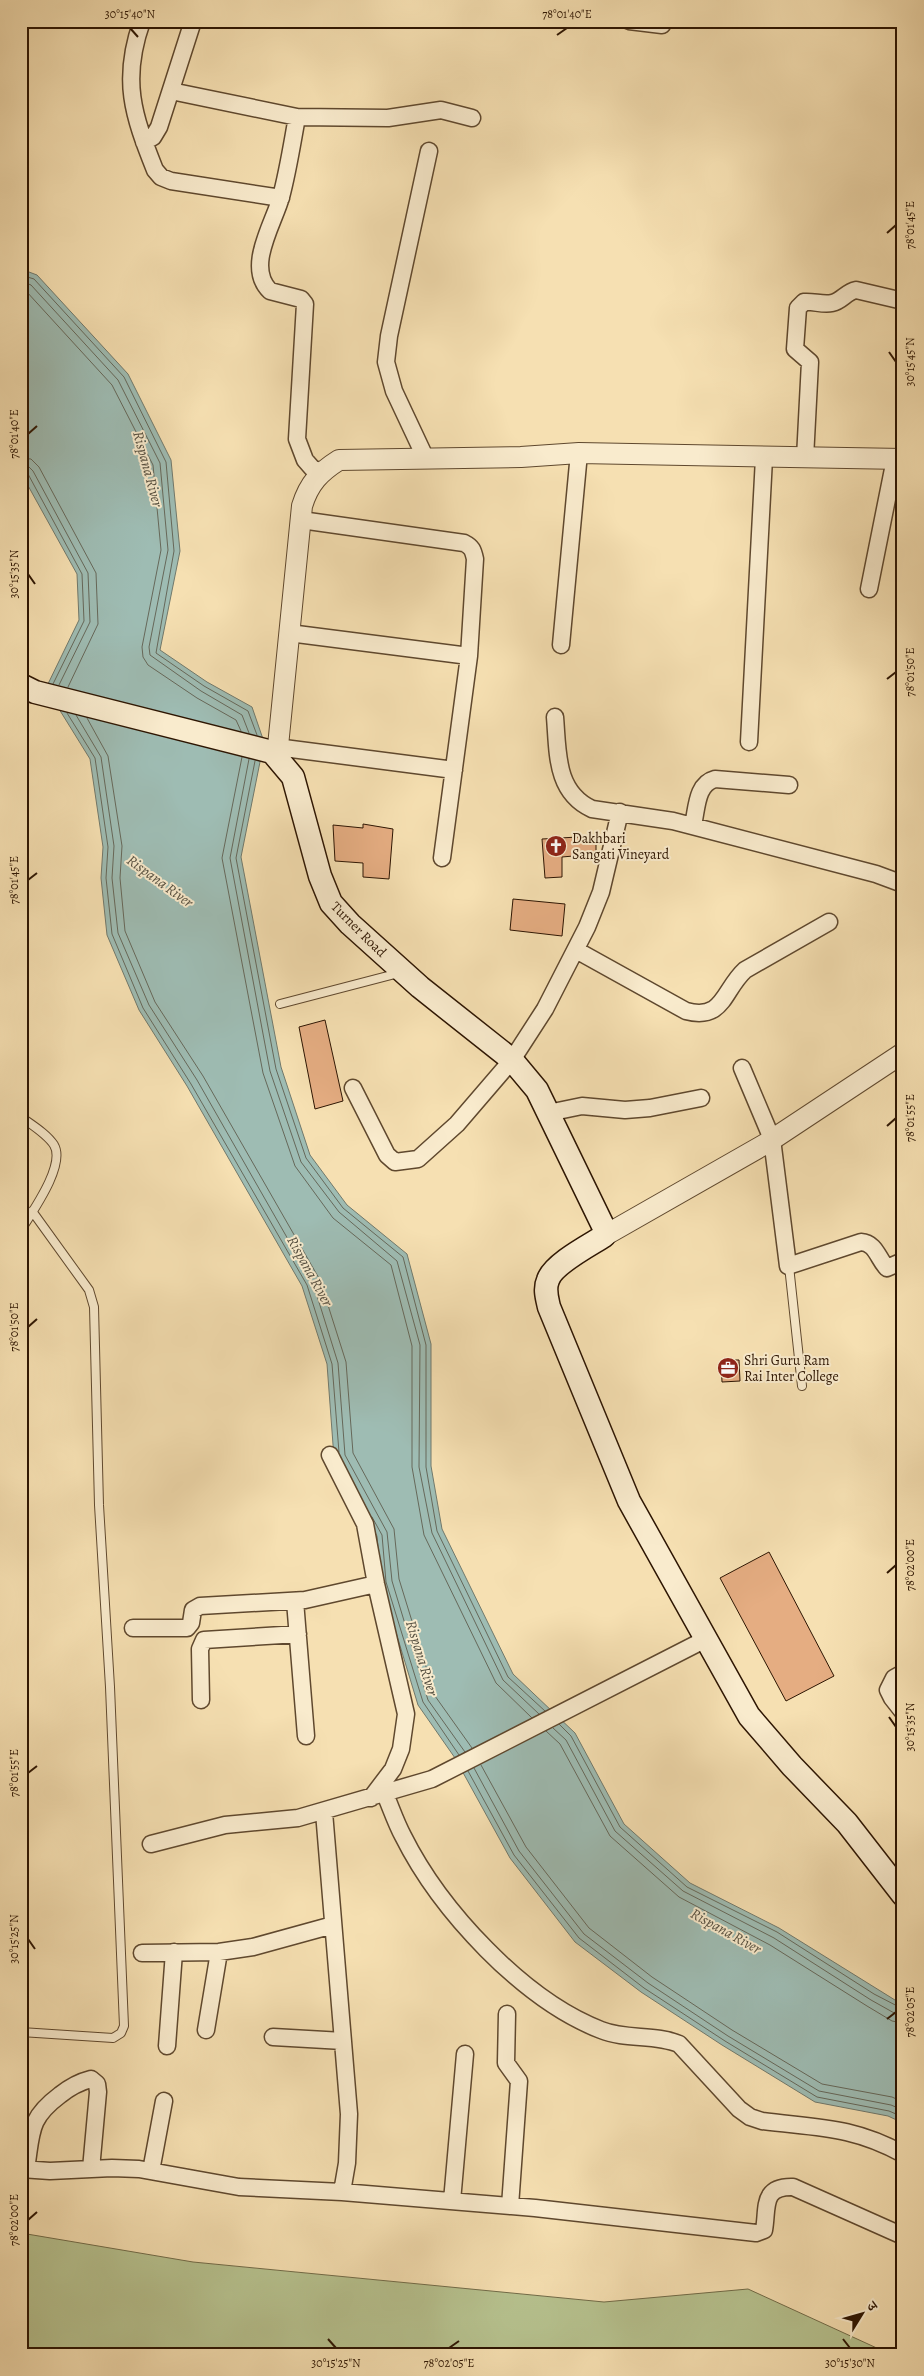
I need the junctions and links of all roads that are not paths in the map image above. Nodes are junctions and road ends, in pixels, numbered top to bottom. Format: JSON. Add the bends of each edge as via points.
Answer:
{"nodes":[{"id":1,"x":142,"y":21,"type":"edge"},
{"id":2,"x":193,"y":21,"type":"edge"},
{"id":3,"x":629,"y":21,"type":"edge"},
{"id":4,"x":662,"y":25,"type":"dead end"},
{"id":5,"x":171,"y":91,"type":"junction"},
{"id":6,"x":297,"y":117,"type":"junction"},
{"id":7,"x":472,"y":118,"type":"dead end"},
{"id":8,"x":144,"y":142,"type":"junction"},
{"id":9,"x":429,"y":151,"type":"dead end"},
{"id":10,"x":281,"y":198,"type":"junction"},
{"id":11,"x":903,"y":301,"type":"edge"},
{"id":12,"x":579,"y":453,"type":"junction"},
{"id":13,"x":425,"y":457,"type":"junction"},
{"id":14,"x":764,"y":458,"type":"junction"},
{"id":15,"x":805,"y":458,"type":"junction"},
{"id":16,"x":899,"y":459,"type":"edge"},
{"id":17,"x":320,"y":472,"type":"junction"},
{"id":18,"x":301,"y":520,"type":"junction"},
{"id":19,"x":869,"y":589,"type":"dead end"},
{"id":20,"x":289,"y":634,"type":"junction"},
{"id":21,"x":561,"y":645,"type":"dead end"},
{"id":22,"x":468,"y":656,"type":"junction"},
{"id":23,"x":28,"y":689,"type":"edge"},
{"id":24,"x":555,"y":717,"type":"dead end"},
{"id":25,"x":749,"y":742,"type":"dead end"},
{"id":26,"x":275,"y":752,"type":"junction"},
{"id":27,"x":454,"y":770,"type":"junction"},
{"id":28,"x":789,"y":785,"type":"dead end"},
{"id":29,"x":620,"y":812,"type":"junction"},
{"id":30,"x":693,"y":826,"type":"junction"},
{"id":31,"x":442,"y":858,"type":"dead end"},
{"id":32,"x":903,"y":884,"type":"edge"},
{"id":33,"x":829,"y":922,"type":"dead end"},
{"id":34,"x":576,"y":950,"type":"junction"},
{"id":35,"x":403,"y":972,"type":"junction"},
{"id":36,"x":280,"y":1004,"type":"dead end"},
{"id":37,"x":903,"y":1053,"type":"edge"},
{"id":38,"x":512,"y":1060,"type":"junction"},
{"id":39,"x":742,"y":1068,"type":"dead end"},
{"id":40,"x":353,"y":1088,"type":"dead end"},
{"id":41,"x":701,"y":1098,"type":"dead end"},
{"id":42,"x":548,"y":1113,"type":"junction"},
{"id":43,"x":21,"y":1117,"type":"edge"},
{"id":44,"x":772,"y":1139,"type":"junction"},
{"id":45,"x":32,"y":1211,"type":"junction"},
{"id":46,"x":24,"y":1217,"type":"edge"},
{"id":47,"x":21,"y":1230,"type":"edge"},
{"id":48,"x":604,"y":1236,"type":"junction"},
{"id":49,"x":903,"y":1261,"type":"edge"},
{"id":50,"x":789,"y":1266,"type":"junction"},
{"id":51,"x":802,"y":1386,"type":"dead end"},
{"id":52,"x":330,"y":1454,"type":"dead end"},
{"id":53,"x":376,"y":1584,"type":"junction"},
{"id":54,"x":295,"y":1601,"type":"junction"},
{"id":55,"x":133,"y":1628,"type":"dead end"},
{"id":56,"x":298,"y":1634,"type":"junction"},
{"id":57,"x":706,"y":1639,"type":"junction"},
{"id":58,"x":903,"y":1674,"type":"edge"},
{"id":59,"x":201,"y":1700,"type":"dead end"},
{"id":60,"x":903,"y":1712,"type":"edge"},
{"id":61,"x":306,"y":1736,"type":"dead end"},
{"id":62,"x":378,"y":1796,"type":"junction"},
{"id":63,"x":324,"y":1812,"type":"junction"},
{"id":64,"x":151,"y":1844,"type":"dead end"},
{"id":65,"x":903,"y":1895,"type":"edge"},
{"id":66,"x":333,"y":1926,"type":"junction"},
{"id":67,"x":142,"y":1952,"type":"dead end"},
{"id":68,"x":174,"y":1952,"type":"junction"},
{"id":69,"x":219,"y":1952,"type":"junction"},
{"id":70,"x":507,"y":2014,"type":"dead end"},
{"id":71,"x":206,"y":2030,"type":"dead end"},
{"id":72,"x":21,"y":2032,"type":"edge"},
{"id":73,"x":273,"y":2037,"type":"dead end"},
{"id":74,"x":343,"y":2041,"type":"junction"},
{"id":75,"x":167,"y":2046,"type":"dead end"},
{"id":76,"x":465,"y":2054,"type":"dead end"},
{"id":77,"x":164,"y":2101,"type":"dead end"},
{"id":78,"x":903,"y":2154,"type":"edge"},
{"id":79,"x":24,"y":2169,"type":"edge"},
{"id":80,"x":91,"y":2169,"type":"junction"},
{"id":81,"x":151,"y":2171,"type":"junction"},
{"id":82,"x":342,"y":2192,"type":"junction"},
{"id":83,"x":452,"y":2201,"type":"junction"},
{"id":84,"x":510,"y":2206,"type":"junction"},
{"id":85,"x":903,"y":2236,"type":"edge"}],
"edges":[{"from":1,"to":8,"type":"street","via":[[133,47],[130,77],[133,110]]},
{"from":2,"to":5,"type":"street"},
{"from":3,"to":4,"type":"street"},
{"from":5,"to":6,"type":"street"},
{"from":5,"to":8,"type":"street","via":[[157,132]]},
{"from":6,"to":7,"type":"street","via":[[388,118],[441,110]]},
{"from":6,"to":10,"type":"street"},
{"from":8,"to":10,"type":"street","via":[[161,177]]},
{"from":9,"to":13,"type":"street","via":[[386,362],[394,391]]},
{"from":10,"to":17,"type":"street","via":[[264,242],[261,277],[270,291],[301,299],[305,304],[297,438],[306,460]]},
{"from":11,"to":15,"type":"street","via":[[856,290],[830,304],[804,302],[798,308],[795,349],[810,362]]},
{"from":12,"to":13,"type":"street"},
{"from":12,"to":14,"type":"street"},
{"from":12,"to":21,"type":"street"},
{"from":13,"to":17,"type":"street","via":[[339,460]]},
{"from":14,"to":15,"type":"street"},
{"from":14,"to":25,"type":"street"},
{"from":15,"to":16,"type":"street"},
{"from":16,"to":19,"type":"street"},
{"from":17,"to":18,"type":"street","via":[[308,489]]},
{"from":18,"to":20,"type":"street"},
{"from":18,"to":22,"type":"street","via":[[471,546],[475,559]]},
{"from":20,"to":22,"type":"street"},
{"from":20,"to":26,"type":"street"},
{"from":22,"to":27,"type":"street"},
{"from":23,"to":26,"type":"main road"},
{"from":24,"to":29,"type":"street","via":[[559,764],[572,796],[592,809]]},
{"from":26,"to":27,"type":"street"},
{"from":26,"to":35,"type":"main road","name":"Turner Road","via":[[293,777],[320,876],[331,903]]},
{"from":27,"to":31,"type":"street"},
{"from":28,"to":30,"type":"street","via":[[709,781],[701,788]]},
{"from":29,"to":30,"type":"street"},
{"from":29,"to":34,"type":"street","via":[[600,892]]},
{"from":30,"to":32,"type":"street"},
{"from":33,"to":34,"type":"street","via":[[745,970],[735,979],[716,1009],[708,1013],[686,1011]]},
{"from":34,"to":38,"type":"street","via":[[549,1003]]},
{"from":35,"to":36,"type":"lane"},
{"from":35,"to":38,"type":"main road","name":"Turner Road"},
{"from":37,"to":44,"type":"street"},
{"from":38,"to":40,"type":"street","via":[[437,1144],[418,1159],[407,1162],[395,1162],[387,1155]]},
{"from":38,"to":42,"type":"main road","name":"Turner Road","via":[[537,1090]]},
{"from":39,"to":44,"type":"street"},
{"from":41,"to":42,"type":"street","via":[[650,1108],[625,1110],[582,1106]]},
{"from":42,"to":48,"type":"main road","name":"Turner Road","via":[[606,1232]]},
{"from":43,"to":45,"type":"lane","via":[[48,1138],[58,1156],[51,1178]]},
{"from":44,"to":48,"type":"street"},
{"from":44,"to":50,"type":"street"},
{"from":45,"to":46,"type":"lane"},
{"from":45,"to":72,"type":"lane","via":[[89,1290],[94,1307],[98,1505],[110,1687],[124,2026],[121,2034],[108,2039]]},
{"from":46,"to":47,"type":"lane"},
{"from":48,"to":57,"type":"main road","via":[[557,1268],[548,1279],[548,1307],[630,1501]]},
{"from":49,"to":50,"type":"street","via":[[887,1268],[876,1251],[861,1242]]},
{"from":50,"to":51,"type":"lane"},
{"from":52,"to":53,"type":"street","via":[[365,1524]]},
{"from":53,"to":54,"type":"street"},
{"from":53,"to":62,"type":"street","via":[[406,1714],[401,1749]]},
{"from":54,"to":55,"type":"street","via":[[200,1606],[192,1610],[191,1623],[187,1628]]},
{"from":54,"to":56,"type":"street"},
{"from":56,"to":59,"type":"street","via":[[204,1640],[200,1649]]},
{"from":56,"to":61,"type":"street"},
{"from":57,"to":62,"type":"street","via":[[459,1767]]},
{"from":57,"to":65,"type":"main road","via":[[749,1716],[847,1823]]},
{"from":58,"to":60,"type":"street","via":[[894,1678],[888,1690]]},
{"from":62,"to":63,"type":"street"},
{"from":62,"to":78,"type":"street","via":[[434,1886],[475,1939],[527,1988],[600,2030],[679,2044],[750,2117],[852,2132]]},
{"from":63,"to":64,"type":"street","via":[[298,1818],[225,1825]]},
{"from":63,"to":66,"type":"street"},
{"from":66,"to":69,"type":"street","via":[[253,1947]]},
{"from":66,"to":74,"type":"street"},
{"from":67,"to":68,"type":"street"},
{"from":68,"to":69,"type":"street"},
{"from":68,"to":75,"type":"street"},
{"from":69,"to":71,"type":"street"},
{"from":70,"to":84,"type":"street","via":[[506,2063],[519,2081]]},
{"from":73,"to":74,"type":"street"},
{"from":74,"to":82,"type":"street","via":[[349,2114]]},
{"from":76,"to":83,"type":"street"},
{"from":77,"to":81,"type":"street"},
{"from":79,"to":80,"type":"street"},
{"from":79,"to":80,"type":"street","via":[[36,2117],[72,2086],[91,2079],[97,2084],[98,2092]]},
{"from":80,"to":81,"type":"street"},
{"from":81,"to":82,"type":"street","via":[[239,2187]]},
{"from":82,"to":83,"type":"street"},
{"from":83,"to":84,"type":"street"},
{"from":84,"to":85,"type":"street","via":[[756,2233],[764,2230],[768,2197],[775,2190],[792,2187]]}]}
